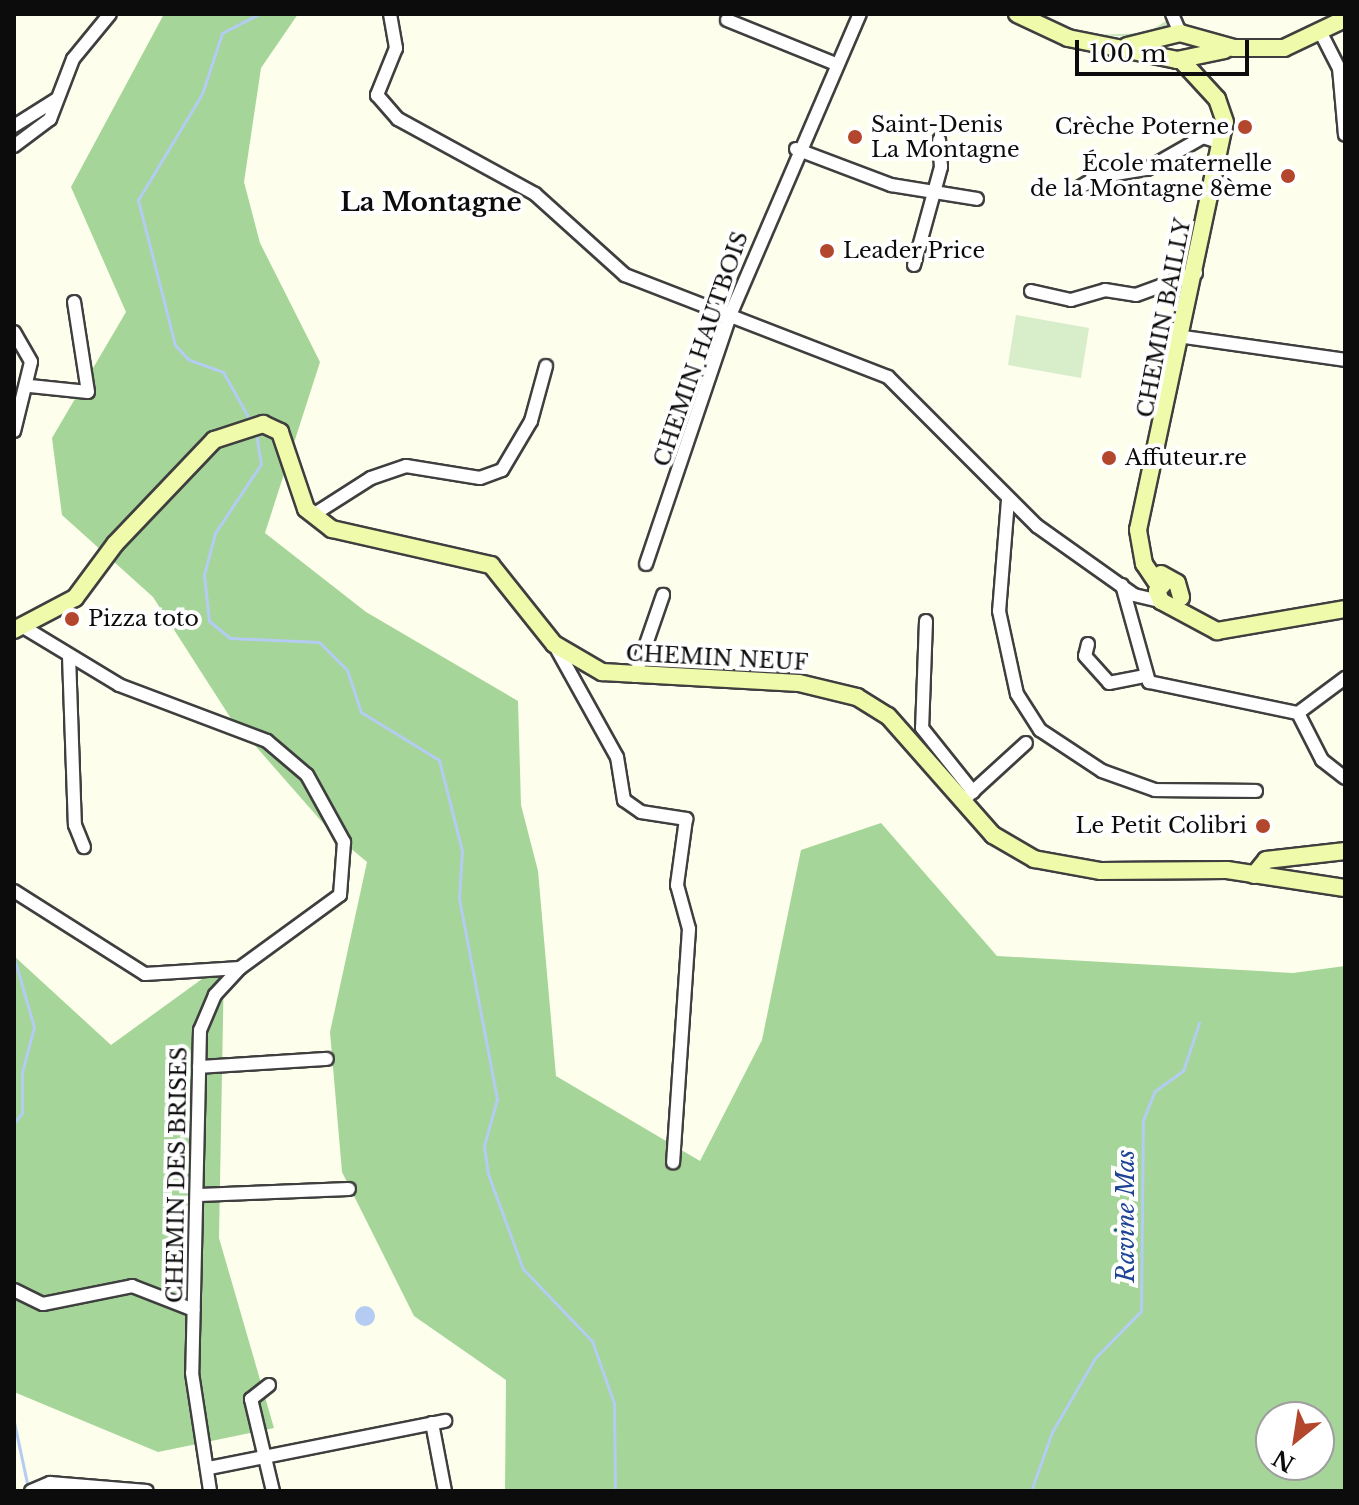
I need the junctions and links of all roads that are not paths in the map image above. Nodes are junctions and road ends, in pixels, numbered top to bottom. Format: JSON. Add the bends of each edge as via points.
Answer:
{"nodes":[{"id":1,"x":110,"y":14,"type":"edge"},
{"id":2,"x":390,"y":14,"type":"edge"},
{"id":3,"x":860,"y":14,"type":"edge"},
{"id":4,"x":1017,"y":14,"type":"edge"},
{"id":5,"x":1172,"y":14,"type":"edge"},
{"id":6,"x":1345,"y":19,"type":"edge"},
{"id":7,"x":727,"y":20,"type":"dead end"},
{"id":8,"x":1322,"y":35,"type":"junction"},
{"id":9,"x":1180,"y":47,"type":"junction"},
{"id":10,"x":836,"y":64,"type":"junction"},
{"id":11,"x":57,"y":99,"type":"junction"},
{"id":12,"x":14,"y":126,"type":"edge"},
{"id":13,"x":1345,"y":135,"type":"edge"},
{"id":14,"x":939,"y":140,"type":"dead end"},
{"id":15,"x":1221,"y":143,"type":"junction"},
{"id":16,"x":14,"y":146,"type":"edge"},
{"id":17,"x":796,"y":149,"type":"junction"},
{"id":18,"x":1077,"y":189,"type":"dead end"},
{"id":19,"x":935,"y":193,"type":"junction"},
{"id":20,"x":977,"y":199,"type":"dead end"},
{"id":21,"x":914,"y":265,"type":"dead end"},
{"id":22,"x":1196,"y":273,"type":"junction"},
{"id":23,"x":1031,"y":291,"type":"dead end"},
{"id":24,"x":74,"y":302,"type":"dead end"},
{"id":25,"x":731,"y":313,"type":"junction"},
{"id":26,"x":14,"y":332,"type":"edge"},
{"id":27,"x":1184,"y":337,"type":"junction"},
{"id":28,"x":1345,"y":360,"type":"edge"},
{"id":29,"x":546,"y":366,"type":"dead end"},
{"id":30,"x":30,"y":386,"type":"junction"},
{"id":31,"x":14,"y":431,"type":"edge"},
{"id":32,"x":1008,"y":500,"type":"junction"},
{"id":33,"x":313,"y":515,"type":"junction"},
{"id":34,"x":646,"y":564,"type":"dead end"},
{"id":35,"x":1122,"y":585,"type":"junction"},
{"id":36,"x":1166,"y":593,"type":"junction"},
{"id":37,"x":663,"y":595,"type":"dead end"},
{"id":38,"x":1345,"y":609,"type":"edge"},
{"id":39,"x":926,"y":621,"type":"dead end"},
{"id":40,"x":20,"y":629,"type":"edge"},
{"id":41,"x":554,"y":644,"type":"junction"},
{"id":42,"x":1088,"y":644,"type":"dead end"},
{"id":43,"x":69,"y":656,"type":"junction"},
{"id":44,"x":635,"y":676,"type":"junction"},
{"id":45,"x":1145,"y":676,"type":"junction"},
{"id":46,"x":1345,"y":678,"type":"edge"},
{"id":47,"x":1298,"y":713,"type":"junction"},
{"id":48,"x":1026,"y":743,"type":"dead end"},
{"id":49,"x":1345,"y":778,"type":"edge"},
{"id":50,"x":1256,"y":791,"type":"dead end"},
{"id":51,"x":968,"y":796,"type":"junction"},
{"id":52,"x":84,"y":847,"type":"dead end"},
{"id":53,"x":1345,"y":851,"type":"edge"},
{"id":54,"x":1254,"y":875,"type":"junction"},
{"id":55,"x":1345,"y":888,"type":"edge"},
{"id":56,"x":14,"y":891,"type":"edge"},
{"id":57,"x":240,"y":968,"type":"junction"},
{"id":58,"x":327,"y":1059,"type":"dead end"},
{"id":59,"x":199,"y":1067,"type":"junction"},
{"id":60,"x":673,"y":1162,"type":"dead end"},
{"id":61,"x":349,"y":1189,"type":"dead end"},
{"id":62,"x":199,"y":1195,"type":"junction"},
{"id":63,"x":14,"y":1290,"type":"edge"},
{"id":64,"x":194,"y":1310,"type":"junction"},
{"id":65,"x":269,"y":1385,"type":"dead end"},
{"id":66,"x":261,"y":1457,"type":"junction"},
{"id":67,"x":209,"y":1468,"type":"junction"},
{"id":68,"x":31,"y":1491,"type":"edge"},
{"id":69,"x":147,"y":1491,"type":"edge"},
{"id":70,"x":210,"y":1491,"type":"edge"},
{"id":71,"x":273,"y":1491,"type":"edge"},
{"id":72,"x":445,"y":1491,"type":"edge"}],
"edges":[{"from":1,"to":11,"type":"street","via":[[73,59]]},
{"from":2,"to":25,"type":"street","via":[[396,48],[377,95],[387,111],[535,194],[625,275]]},
{"from":3,"to":10,"type":"street","name":"CHEMIN HAUTBOIS"},
{"from":4,"to":9,"type":"street","via":[[1068,38]]},
{"from":5,"to":9,"type":"street"},
{"from":6,"to":8,"type":"street"},
{"from":7,"to":10,"type":"street"},
{"from":8,"to":9,"type":"street","via":[[1284,48]]},
{"from":8,"to":13,"type":"street","via":[[1339,68]]},
{"from":9,"to":15,"type":"street","name":"CHEMIN BAILLY","via":[[1221,107]]},
{"from":10,"to":17,"type":"street","name":"CHEMIN HAUTBOIS"},
{"from":11,"to":12,"type":"street"},
{"from":11,"to":16,"type":"street","via":[[40,131]]},
{"from":14,"to":19,"type":"street"},
{"from":15,"to":18,"type":"street","via":[[1203,137],[1147,169],[1097,177]]},
{"from":15,"to":22,"type":"street","name":"CHEMIN BAILLY"},
{"from":17,"to":19,"type":"street","via":[[884,183]]},
{"from":17,"to":25,"type":"street","name":"CHEMIN HAUTBOIS"},
{"from":19,"to":20,"type":"street"},
{"from":19,"to":21,"type":"street"},
{"from":22,"to":23,"type":"street","via":[[1136,295],[1105,290],[1071,300]]},
{"from":22,"to":27,"type":"street","name":"CHEMIN BAILLY"},
{"from":24,"to":30,"type":"street","via":[[88,392]]},
{"from":25,"to":32,"type":"street","via":[[888,377]]},
{"from":25,"to":34,"type":"street","name":"CHEMIN HAUTBOIS"},
{"from":26,"to":30,"type":"street","via":[[31,362]]},
{"from":27,"to":28,"type":"street"},
{"from":27,"to":36,"type":"street","name":"CHEMIN BAILLY","via":[[1145,497],[1140,552]]},
{"from":29,"to":33,"type":"street","via":[[531,421],[502,470],[480,478],[397,469]]},
{"from":30,"to":31,"type":"street"},
{"from":32,"to":35,"type":"street"},
{"from":32,"to":50,"type":"street","via":[[999,611],[1017,694],[1040,730],[1102,771],[1155,790]]},
{"from":33,"to":40,"type":"street","via":[[280,432],[263,424],[232,430],[199,454],[75,598]]},
{"from":33,"to":41,"type":"street","name":"CHEMIN NEUF","via":[[347,535],[491,565]]},
{"from":35,"to":36,"type":"street"},
{"from":35,"to":45,"type":"street"},
{"from":36,"to":38,"type":"street","name":"CHEMIN BAILLY","via":[[1204,626],[1238,630]]},
{"from":37,"to":44,"type":"street"},
{"from":39,"to":51,"type":"street","via":[[922,728]]},
{"from":40,"to":43,"type":"street","name":"CHEMIN DES BRISES"},
{"from":41,"to":44,"type":"street","name":"CHEMIN NEUF","via":[[592,668]]},
{"from":41,"to":60,"type":"street","via":[[617,757],[624,800],[641,812],[686,819],[677,885],[689,929]]},
{"from":42,"to":45,"type":"street","via":[[1085,656],[1109,683]]},
{"from":43,"to":52,"type":"street","via":[[75,825]]},
{"from":43,"to":57,"type":"street","name":"CHEMIN DES BRISES","via":[[119,685],[267,741],[307,775],[329,807],[348,862],[340,895]]},
{"from":44,"to":51,"type":"street","name":"CHEMIN NEUF","via":[[747,678],[847,693],[888,716]]},
{"from":45,"to":47,"type":"street","via":[[1159,688]]},
{"from":46,"to":47,"type":"street"},
{"from":47,"to":49,"type":"street","via":[[1322,760]]},
{"from":48,"to":51,"type":"street"},
{"from":51,"to":54,"type":"street","name":"CHEMIN NEUF","via":[[1011,847],[1060,867]]},
{"from":53,"to":54,"type":"street","via":[[1266,860]]},
{"from":54,"to":55,"type":"street","name":"CHEMIN NEUF"},
{"from":56,"to":57,"type":"street","via":[[145,974]]},
{"from":57,"to":59,"type":"street","name":"CHEMIN DES BRISES","via":[[207,1009]]},
{"from":58,"to":59,"type":"street"},
{"from":59,"to":62,"type":"street","name":"CHEMIN DES BRISES"},
{"from":61,"to":62,"type":"street"},
{"from":62,"to":64,"type":"street","name":"CHEMIN DES BRISES"},
{"from":63,"to":64,"type":"street","via":[[43,1304],[132,1286]]},
{"from":64,"to":67,"type":"street","name":"CHEMIN DES BRISES","via":[[192,1373]]},
{"from":65,"to":66,"type":"street","via":[[251,1399]]},
{"from":66,"to":67,"type":"street"},
{"from":66,"to":71,"type":"street"},
{"from":66,"to":72,"type":"street","via":[[439,1422]]},
{"from":67,"to":70,"type":"street","name":"CHEMIN DES BRISES"},
{"from":68,"to":69,"type":"street","via":[[50,1483]]}]}
